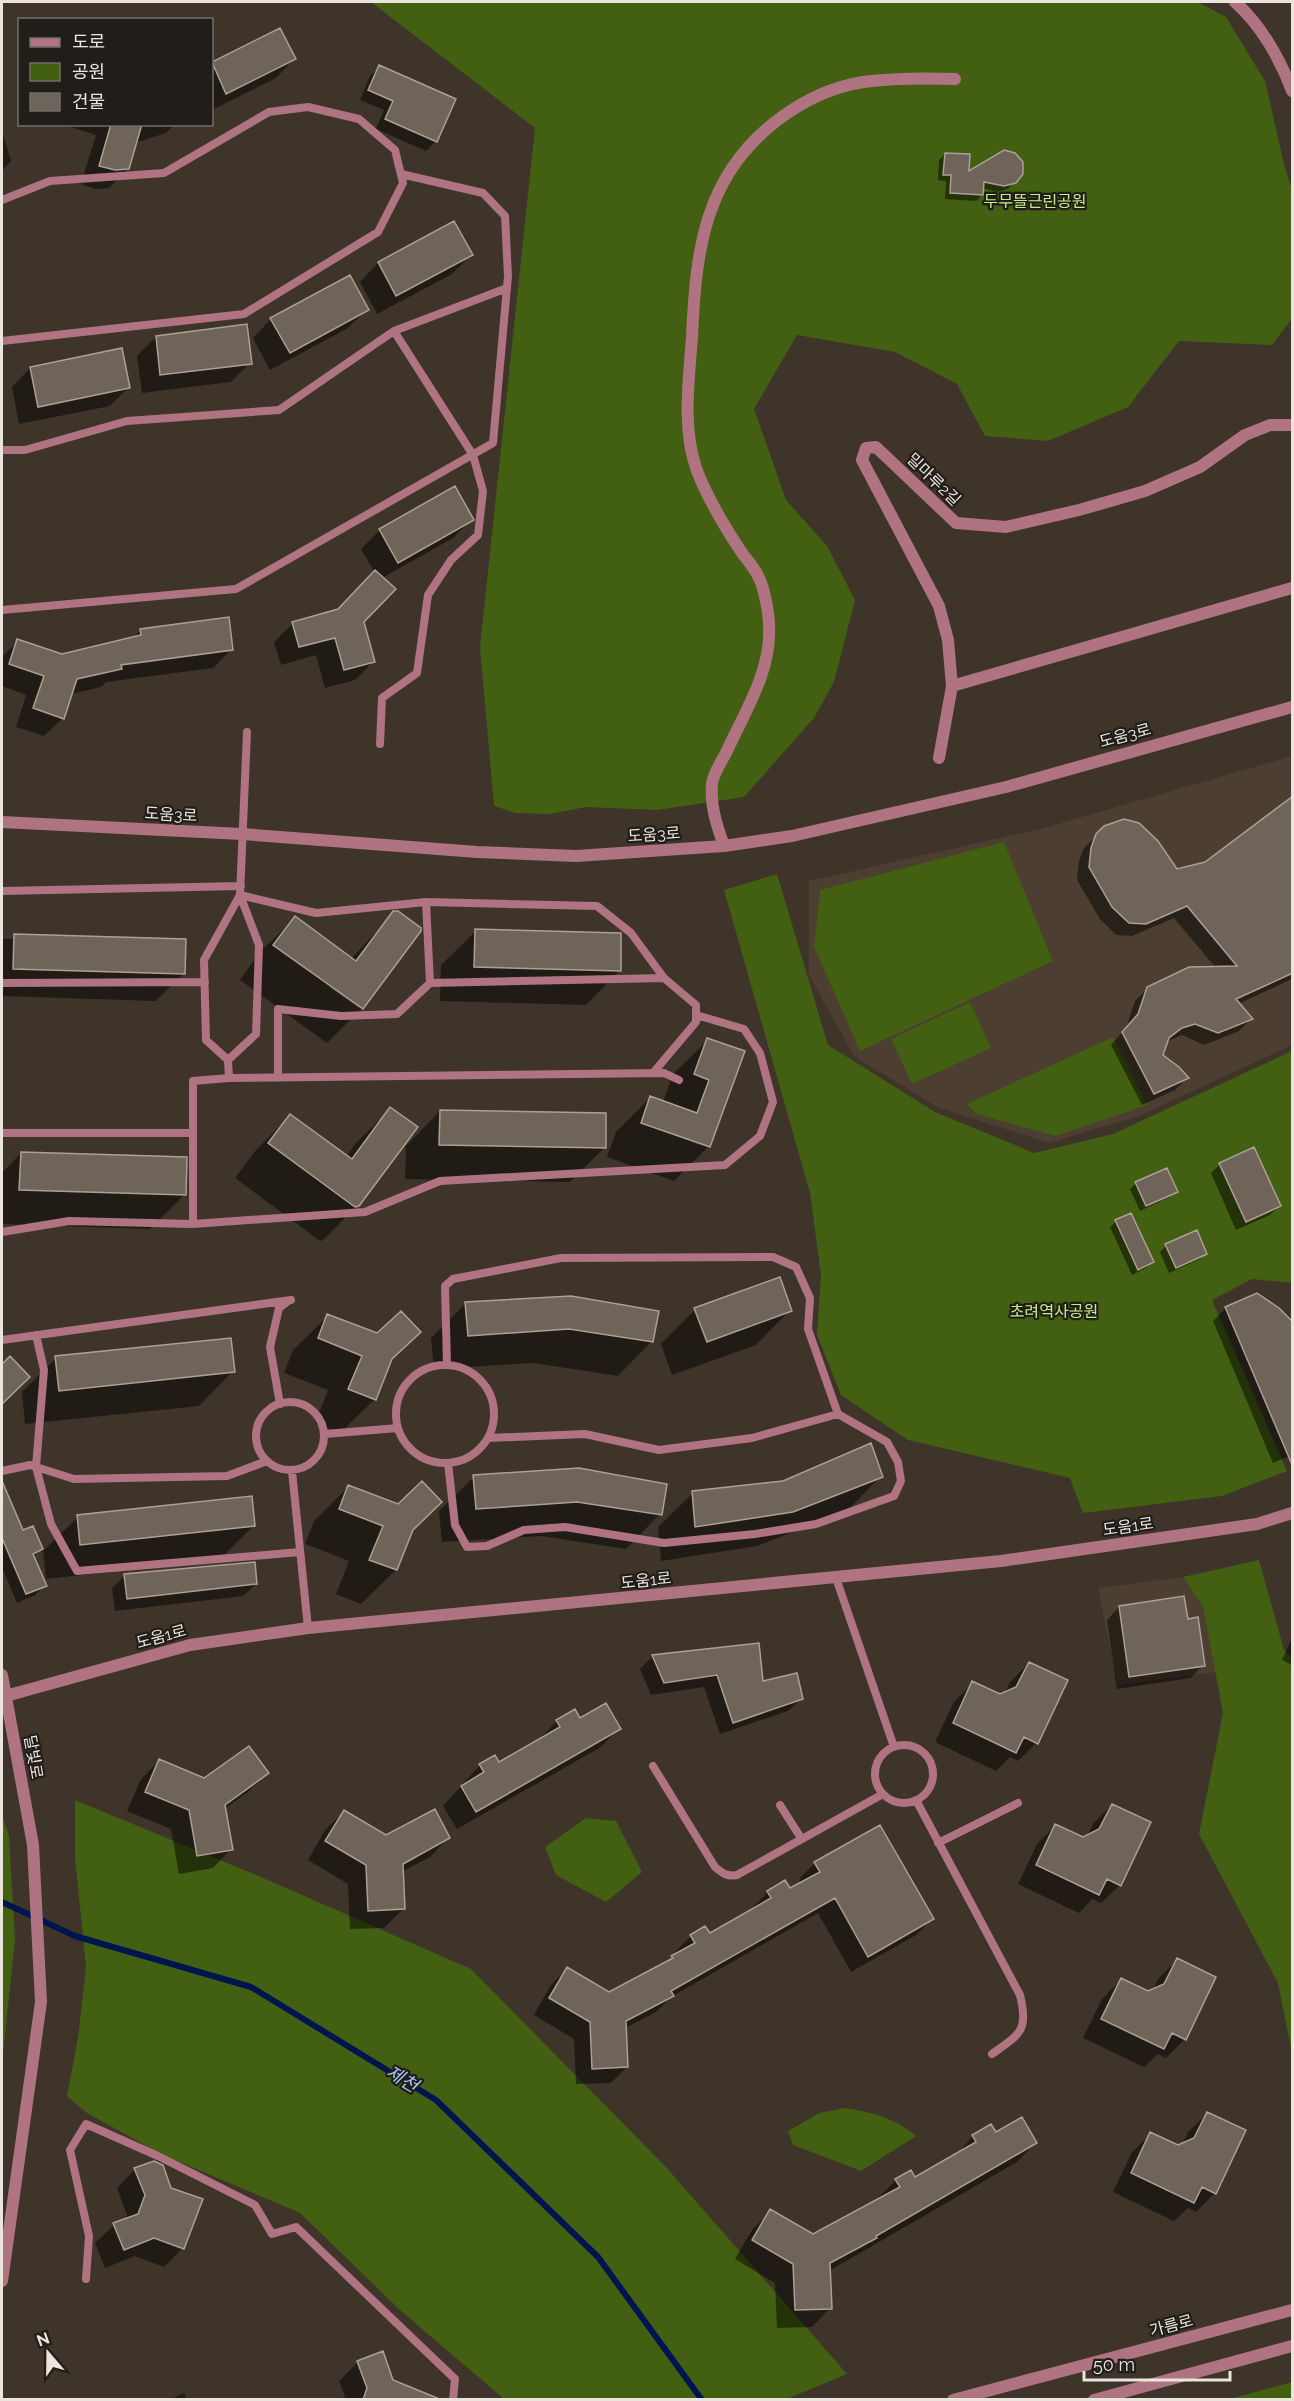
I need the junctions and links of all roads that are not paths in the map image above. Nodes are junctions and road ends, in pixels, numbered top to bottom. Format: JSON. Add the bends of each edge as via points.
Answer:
{"nodes":[{"id":1,"x":1234,"y":2,"type":"edge"},
{"id":2,"x":955,"y":79,"type":"dead end"},
{"id":3,"x":1293,"y":91,"type":"edge"},
{"id":4,"x":401,"y":174,"type":"junction"},
{"id":5,"x":2,"y":200,"type":"edge"},
{"id":6,"x":507,"y":288,"type":"junction"},
{"id":7,"x":394,"y":331,"type":"junction"},
{"id":8,"x":2,"y":341,"type":"edge"},
{"id":9,"x":1293,"y":425,"type":"edge"},
{"id":10,"x":2,"y":450,"type":"edge"},
{"id":11,"x":473,"y":454,"type":"junction"},
{"id":12,"x":1293,"y":588,"type":"edge"},
{"id":13,"x":2,"y":610,"type":"edge"},
{"id":14,"x":952,"y":686,"type":"junction"},
{"id":15,"x":1293,"y":707,"type":"edge"},
{"id":16,"x":247,"y":732,"type":"dead end"},
{"id":17,"x":380,"y":744,"type":"dead end"},
{"id":18,"x":939,"y":758,"type":"dead end"},
{"id":19,"x":2,"y":822,"type":"edge"},
{"id":20,"x":242,"y":834,"type":"junction"},
{"id":21,"x":724,"y":846,"type":"junction"},
{"id":22,"x":241,"y":886,"type":"junction"},
{"id":23,"x":2,"y":891,"type":"edge"},
{"id":24,"x":240,"y":895,"type":"junction"},
{"id":25,"x":426,"y":902,"type":"junction"},
{"id":26,"x":664,"y":978,"type":"junction"},
{"id":27,"x":205,"y":982,"type":"junction"},
{"id":28,"x":2,"y":983,"type":"edge"},
{"id":29,"x":430,"y":983,"type":"junction"},
{"id":30,"x":696,"y":1016,"type":"junction"},
{"id":31,"x":228,"y":1060,"type":"junction"},
{"id":32,"x":653,"y":1073,"type":"junction"},
{"id":33,"x":278,"y":1077,"type":"junction"},
{"id":34,"x":229,"y":1078,"type":"junction"},
{"id":35,"x":679,"y":1080,"type":"dead end"},
{"id":36,"x":2,"y":1133,"type":"edge"},
{"id":37,"x":193,"y":1133,"type":"junction"},
{"id":38,"x":193,"y":1224,"type":"junction"},
{"id":39,"x":2,"y":1232,"type":"edge"},
{"id":40,"x":36,"y":1335,"type":"junction"},
{"id":41,"x":2,"y":1340,"type":"edge"},
{"id":42,"x":447,"y":1365,"type":"junction"},
{"id":43,"x":280,"y":1404,"type":"junction"},
{"id":44,"x":838,"y":1414,"type":"junction"},
{"id":45,"x":398,"y":1428,"type":"junction"},
{"id":46,"x":325,"y":1434,"type":"junction"},
{"id":47,"x":488,"y":1438,"type":"junction"},
{"id":48,"x":267,"y":1461,"type":"junction"},
{"id":49,"x":448,"y":1463,"type":"junction"},
{"id":50,"x":36,"y":1467,"type":"junction"},
{"id":51,"x":2,"y":1471,"type":"edge"},
{"id":52,"x":292,"y":1471,"type":"junction"},
{"id":53,"x":1293,"y":1513,"type":"edge"},
{"id":54,"x":300,"y":1552,"type":"junction"},
{"id":55,"x":836,"y":1578,"type":"junction"},
{"id":56,"x":309,"y":1628,"type":"junction"},
{"id":57,"x":2,"y":1676,"type":"edge"},
{"id":58,"x":4,"y":1697,"type":"edge"},
{"id":59,"x":894,"y":1747,"type":"junction"},
{"id":60,"x":653,"y":1766,"type":"dead end"},
{"id":61,"x":883,"y":1794,"type":"junction"},
{"id":62,"x":916,"y":1800,"type":"junction"},
{"id":63,"x":1018,"y":1803,"type":"dead end"},
{"id":64,"x":780,"y":1804,"type":"dead end"},
{"id":65,"x":801,"y":1838,"type":"junction"},
{"id":66,"x":938,"y":1843,"type":"junction"},
{"id":67,"x":992,"y":2054,"type":"dead end"},
{"id":68,"x":86,"y":2279,"type":"dead end"},
{"id":69,"x":2,"y":2281,"type":"edge"},
{"id":70,"x":1293,"y":2310,"type":"edge"},
{"id":71,"x":1293,"y":2346,"type":"edge"},
{"id":72,"x":453,"y":2400,"type":"edge"},
{"id":73,"x":953,"y":2400,"type":"edge"},
{"id":74,"x":1094,"y":2400,"type":"edge"}],
"edges":[{"from":1,"to":3,"type":"street","via":[[1252,16]]},
{"from":2,"to":21,"type":"street","via":[[860,82],[826,92],[791,111],[759,134],[737,158],[705,223],[693,305],[690,441],[696,468],[708,494],[760,578],[770,624],[769,649],[760,680],[712,782],[714,816]]},
{"from":4,"to":5,"type":"lane","via":[[395,150],[359,119],[308,107],[269,112],[164,173],[50,181]]},
{"from":4,"to":6,"type":"lane","via":[[483,193],[505,216]]},
{"from":4,"to":8,"type":"lane","via":[[403,183],[378,232],[244,314]]},
{"from":6,"to":7,"type":"lane"},
{"from":6,"to":11,"type":"lane","via":[[493,443]]},
{"from":7,"to":10,"type":"lane","via":[[279,411],[127,421],[25,450]]},
{"from":7,"to":11,"type":"lane"},
{"from":9,"to":14,"type":"street","name":"밀마루2길","via":[[1270,425],[1245,435],[1200,467],[1145,491],[1006,527],[956,523],[876,447],[866,448],[862,460],[939,606],[948,640]]},
{"from":11,"to":13,"type":"lane","via":[[236,589]]},
{"from":11,"to":17,"type":"lane","via":[[483,491],[478,535],[452,560],[428,595],[417,673],[382,698]]},
{"from":12,"to":14,"type":"street"},
{"from":14,"to":18,"type":"street","name":"밀마루2길"},
{"from":15,"to":21,"type":"street","name":"도움3로","via":[[1006,787],[792,836]]},
{"from":16,"to":20,"type":"lane"},
{"from":19,"to":20,"type":"street","name":"도움3로"},
{"from":20,"to":21,"type":"street","name":"도움3로","via":[[576,856]]},
{"from":20,"to":22,"type":"lane"},
{"from":22,"to":23,"type":"lane"},
{"from":22,"to":24,"type":"lane"},
{"from":24,"to":25,"type":"lane","via":[[316,913]]},
{"from":24,"to":27,"type":"lane","via":[[204,960]]},
{"from":24,"to":31,"type":"lane","via":[[259,945],[256,1035]]},
{"from":25,"to":26,"type":"lane","via":[[597,906],[631,933]]},
{"from":25,"to":29,"type":"lane"},
{"from":26,"to":29,"type":"lane"},
{"from":26,"to":30,"type":"lane","via":[[696,1005]]},
{"from":27,"to":28,"type":"lane"},
{"from":27,"to":31,"type":"lane","via":[[206,1040]]},
{"from":29,"to":33,"type":"lane","via":[[397,1014],[341,1016],[278,1009]]},
{"from":30,"to":32,"type":"lane","via":[[696,1022]]},
{"from":30,"to":38,"type":"lane","via":[[744,1029],[760,1053],[773,1102],[760,1136],[726,1165],[440,1181],[365,1212]]},
{"from":31,"to":34,"type":"lane"},
{"from":32,"to":33,"type":"lane"},
{"from":32,"to":35,"type":"lane"},
{"from":33,"to":34,"type":"lane"},
{"from":34,"to":37,"type":"lane","via":[[194,1081]]},
{"from":36,"to":37,"type":"lane"},
{"from":37,"to":38,"type":"lane"},
{"from":38,"to":39,"type":"lane","via":[[69,1221]]},
{"from":40,"to":41,"type":"lane"},
{"from":40,"to":43,"type":"lane","via":[[291,1300],[279,1308],[270,1347]]},
{"from":40,"to":50,"type":"lane","via":[[44,1370]]},
{"from":42,"to":44,"type":"lane","via":[[445,1286],[453,1279],[561,1258],[773,1257],[796,1267],[810,1298],[808,1329]]},
{"from":42,"to":45,"type":"lane","via":[[420,1371],[408,1382],[399,1396]]},
{"from":42,"to":47,"type":"lane","via":[[467,1369],[481,1378],[490,1392],[495,1407]]},
{"from":43,"to":46,"type":"lane","via":[[298,1402],[308,1407],[322,1423]]},
{"from":43,"to":48,"type":"lane","via":[[266,1412],[256,1433],[257,1445]]},
{"from":44,"to":47,"type":"lane","via":[[752,1438],[659,1450],[585,1434]]},
{"from":44,"to":49,"type":"lane","via":[[887,1442],[898,1462],[901,1481],[894,1496],[816,1524],[756,1534],[664,1543],[565,1527],[524,1530],[487,1546],[467,1546],[454,1525]]},
{"from":45,"to":46,"type":"lane"},
{"from":45,"to":49,"type":"lane","via":[[405,1443],[417,1454]]},
{"from":46,"to":52,"type":"lane","via":[[320,1455]]},
{"from":47,"to":49,"type":"lane","via":[[478,1451]]},
{"from":48,"to":50,"type":"lane","via":[[227,1476],[74,1479]]},
{"from":48,"to":52,"type":"lane"},
{"from":50,"to":51,"type":"lane"},
{"from":50,"to":54,"type":"lane","via":[[51,1524],[77,1571]]},
{"from":52,"to":54,"type":"lane"},
{"from":53,"to":55,"type":"street","name":"도움1로","via":[[1257,1524],[1013,1559]]},
{"from":54,"to":56,"type":"lane"},
{"from":55,"to":56,"type":"street","name":"도움1로"},
{"from":55,"to":59,"type":"lane"},
{"from":56,"to":58,"type":"street","name":"도움1로","via":[[190,1645]]},
{"from":57,"to":58,"type":"street","name":"달빛로"},
{"from":58,"to":69,"type":"street","name":"달빛로","via":[[33,1845],[40,2002]]},
{"from":59,"to":61,"type":"lane","via":[[883,1753],[875,1769]]},
{"from":59,"to":62,"type":"lane","via":[[917,1748],[930,1761],[933,1770],[929,1788]]},
{"from":60,"to":65,"type":"lane","via":[[722,1873],[737,1875]]},
{"from":61,"to":62,"type":"lane","via":[[898,1802]]},
{"from":61,"to":65,"type":"lane"},
{"from":62,"to":66,"type":"lane"},
{"from":63,"to":66,"type":"lane"},
{"from":64,"to":65,"type":"lane"},
{"from":66,"to":67,"type":"lane","via":[[1020,1995],[1025,2016],[1017,2036]]},
{"from":68,"to":72,"type":"lane","via":[[89,2236],[70,2150],[86,2124],[255,2205],[272,2234],[296,2227],[455,2379]]},
{"from":70,"to":73,"type":"street","name":"가름로"},
{"from":71,"to":74,"type":"street"}]}
